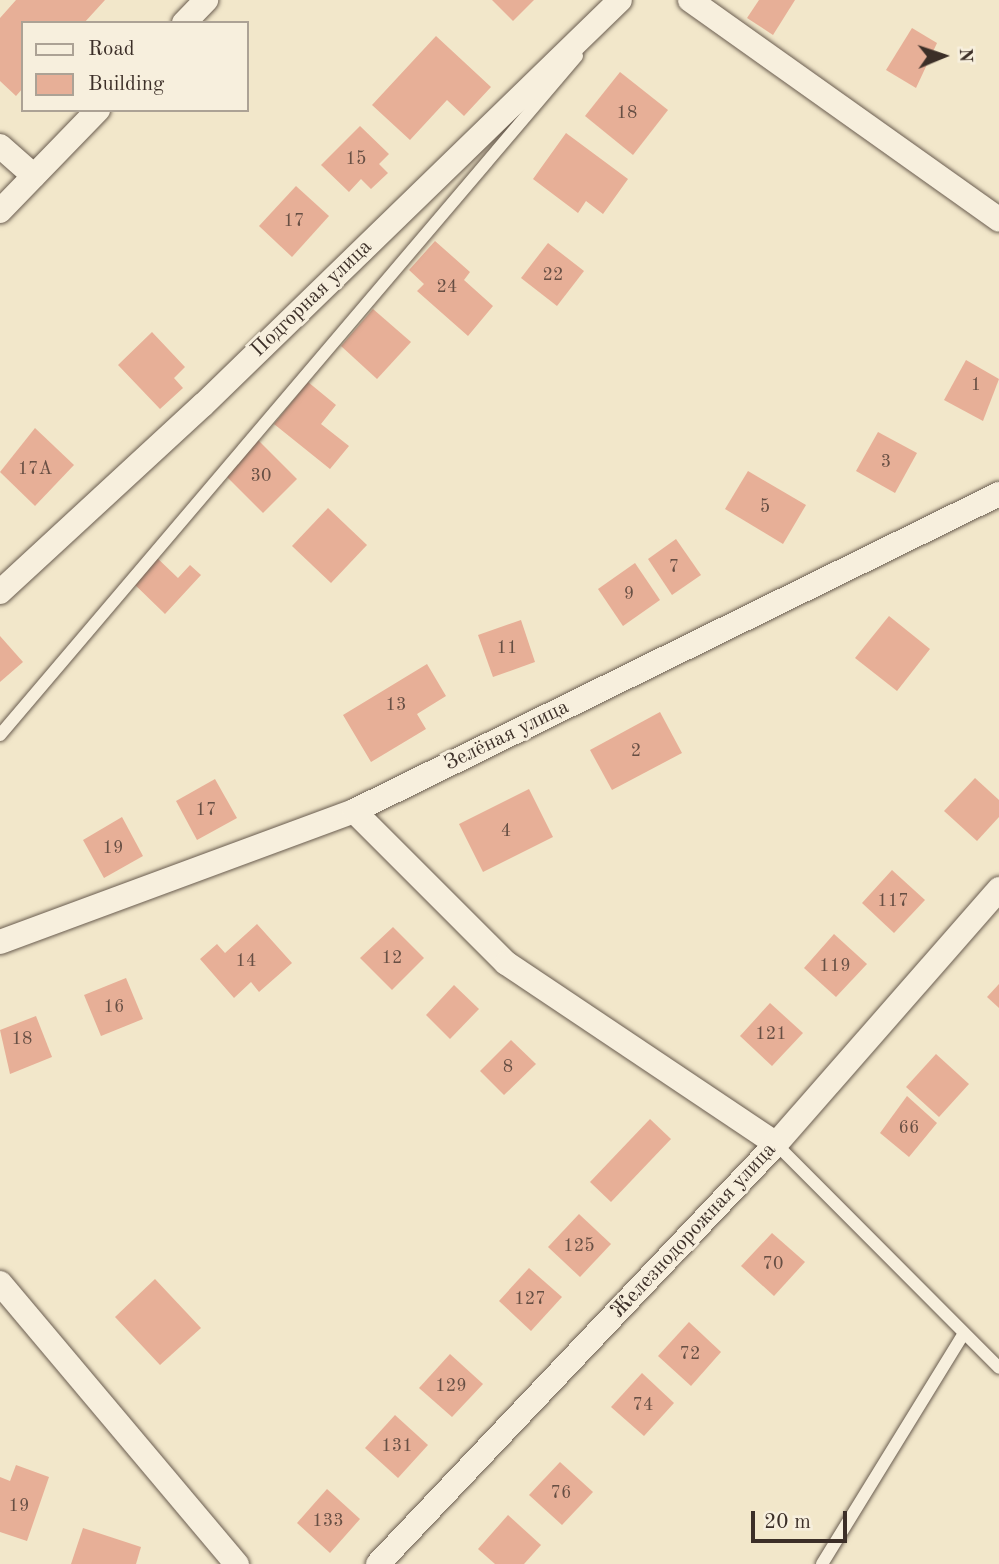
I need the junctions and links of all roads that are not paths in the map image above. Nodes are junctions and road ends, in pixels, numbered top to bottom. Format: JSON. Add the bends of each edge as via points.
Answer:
{"nodes":[{"id":1,"x":206,"y":0,"type":"edge"},
{"id":2,"x":620,"y":0,"type":"edge"},
{"id":3,"x":625,"y":0,"type":"edge"},
{"id":4,"x":690,"y":0,"type":"edge"},
{"id":5,"x":186,"y":21,"type":"edge"},
{"id":6,"x":96,"y":112,"type":"edge"},
{"id":7,"x":0,"y":146,"type":"edge"},
{"id":8,"x":34,"y":176,"type":"junction"},
{"id":9,"x":0,"y":211,"type":"edge"},
{"id":10,"x":999,"y":219,"type":"edge"},
{"id":11,"x":999,"y":494,"type":"edge"},
{"id":12,"x":0,"y":592,"type":"edge"},
{"id":13,"x":0,"y":735,"type":"edge"},
{"id":14,"x":354,"y":811,"type":"junction"},
{"id":15,"x":999,"y":889,"type":"edge"},
{"id":16,"x":0,"y":942,"type":"edge"},
{"id":17,"x":776,"y":1144,"type":"junction"},
{"id":18,"x":0,"y":1283,"type":"edge"},
{"id":19,"x":964,"y":1333,"type":"junction"},
{"id":20,"x":999,"y":1368,"type":"edge"},
{"id":21,"x":237,"y":1564,"type":"edge"},
{"id":22,"x":378,"y":1564,"type":"edge"},
{"id":23,"x":822,"y":1564,"type":"edge"}],
"edges":[{"from":1,"to":5,"type":"street"},
{"from":2,"to":12,"type":"street","name":"Подгорная улица","via":[[203,405]]},
{"from":3,"to":13,"type":"lane"},
{"from":4,"to":10,"type":"street"},
{"from":6,"to":8,"type":"street"},
{"from":7,"to":8,"type":"street"},
{"from":8,"to":9,"type":"street"},
{"from":11,"to":14,"type":"street","name":"Зелёная улица"},
{"from":14,"to":16,"type":"street","name":"Зелёная улица"},
{"from":14,"to":17,"type":"street","via":[[506,963]]},
{"from":15,"to":17,"type":"street","name":"Железнодорожная улица"},
{"from":17,"to":19,"type":"lane"},
{"from":17,"to":22,"type":"street","name":"Железнодорожная улица"},
{"from":18,"to":21,"type":"street"},
{"from":19,"to":20,"type":"lane"},
{"from":19,"to":23,"type":"lane"}]}
